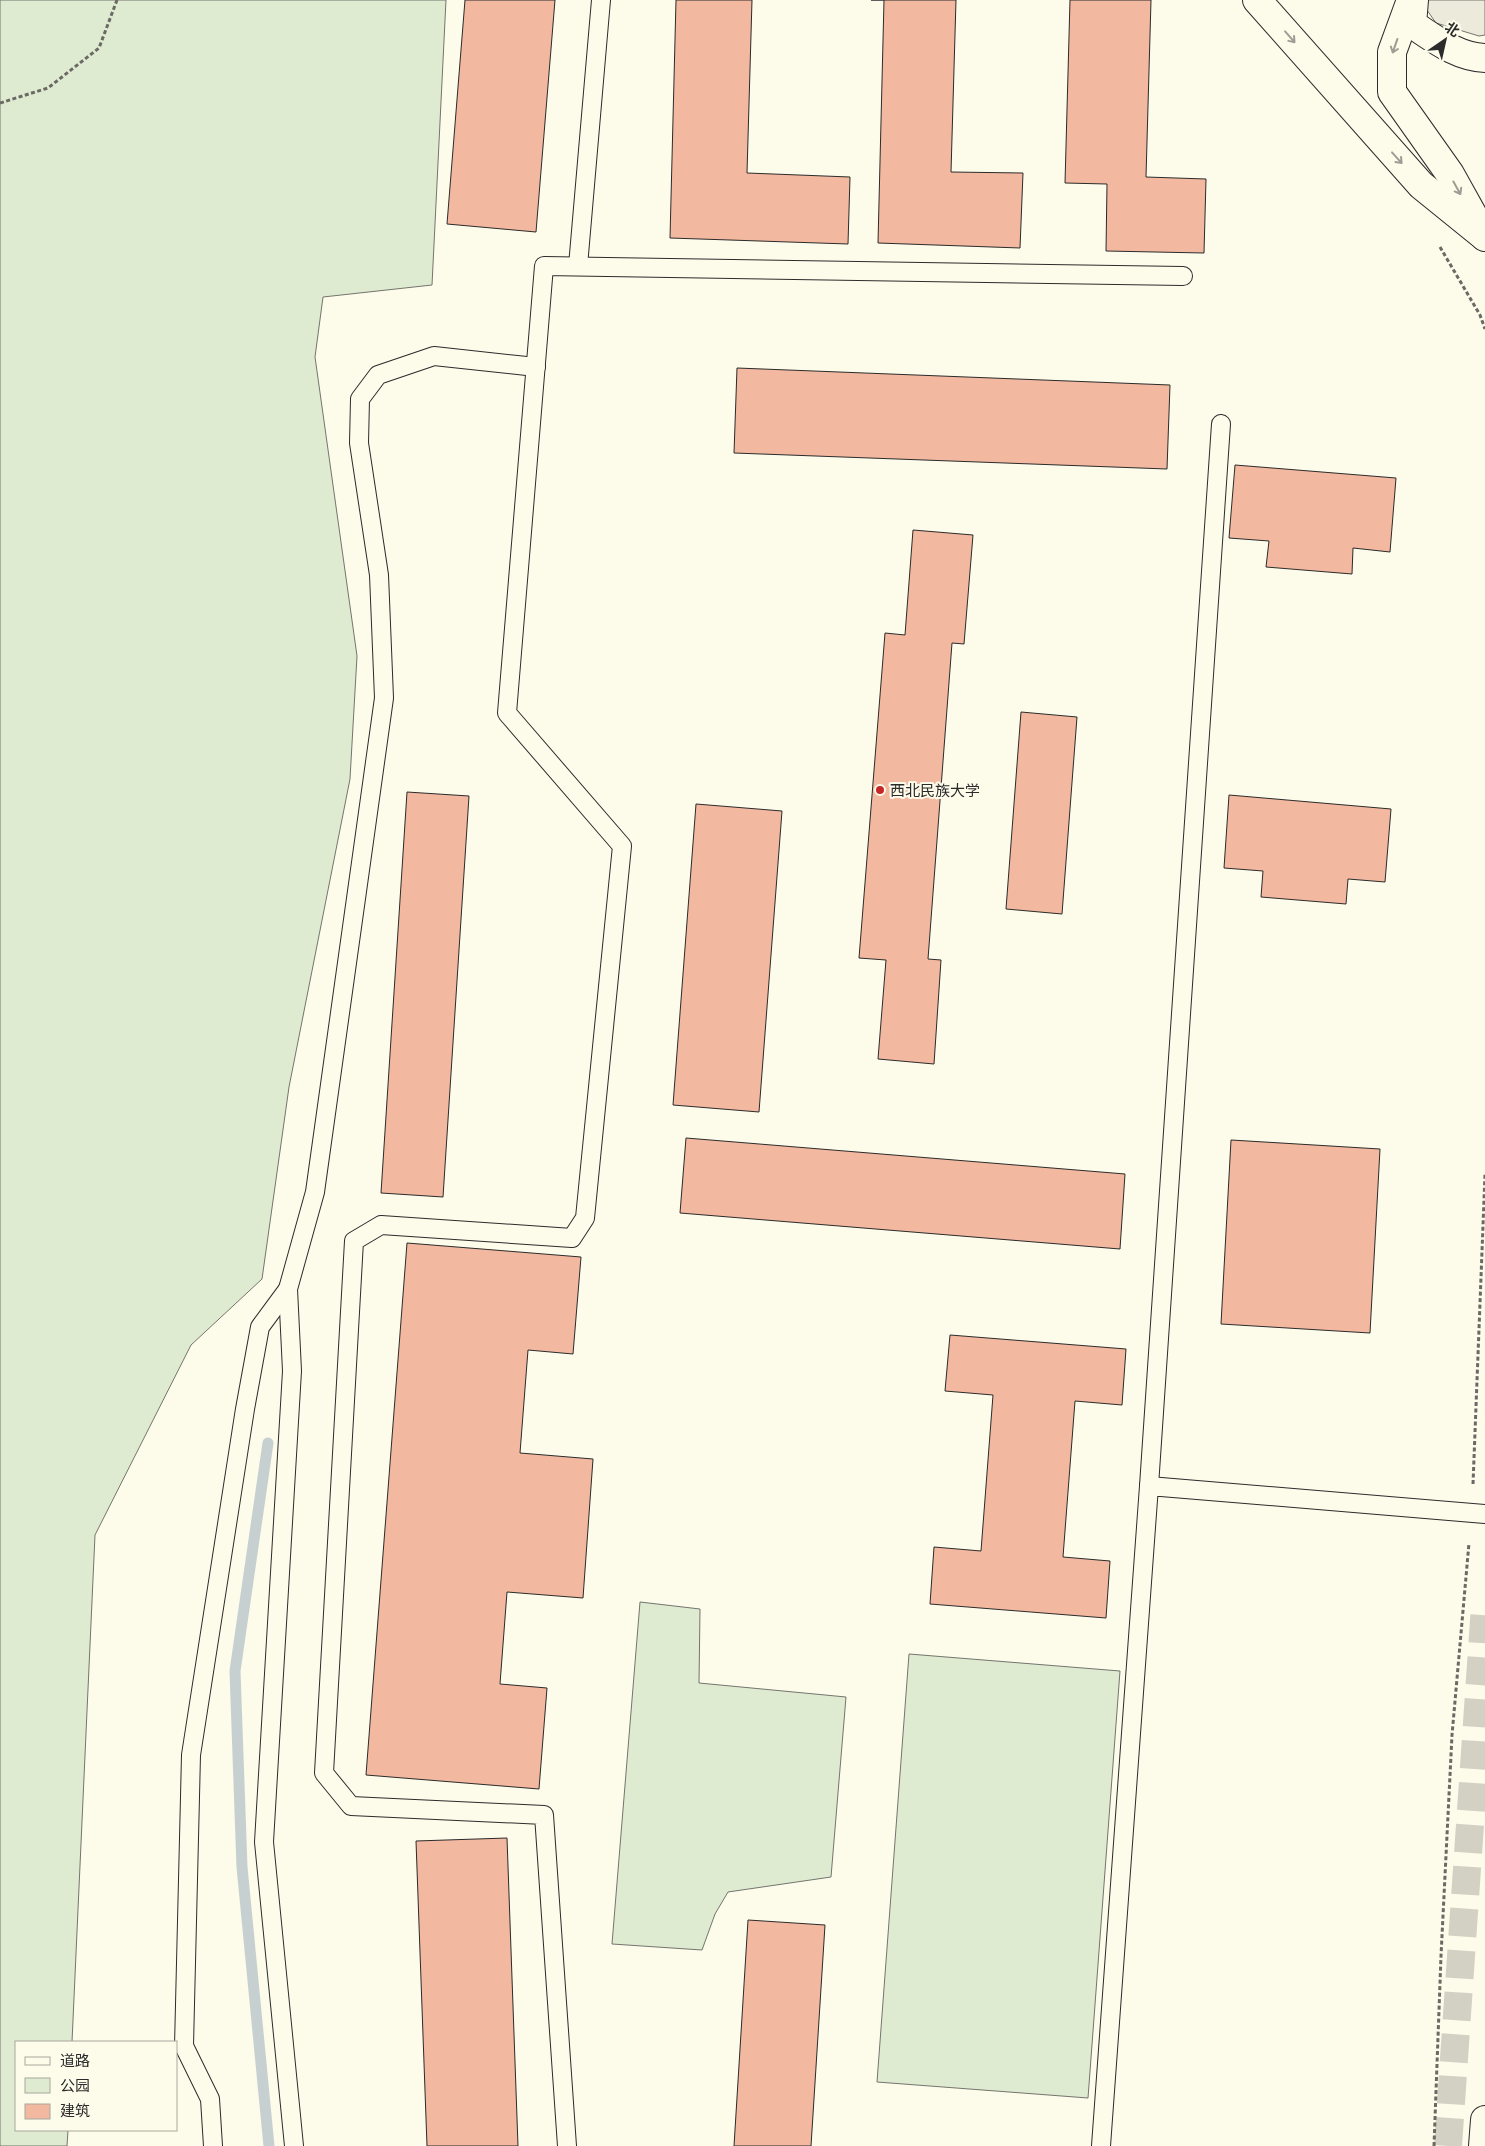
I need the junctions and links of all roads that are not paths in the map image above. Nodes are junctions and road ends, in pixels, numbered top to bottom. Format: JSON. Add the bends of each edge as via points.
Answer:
{"nodes":[{"id":1,"x":601,"y":0,"type":"edge"},
{"id":2,"x":1258,"y":0,"type":"edge"},
{"id":3,"x":1412,"y":0,"type":"edge"},
{"id":4,"x":1485,"y":58,"type":"edge"},
{"id":5,"x":1485,"y":237,"type":"edge"},
{"id":6,"x":578,"y":266,"type":"junction"},
{"id":7,"x":1184,"y":276,"type":"dead end"},
{"id":8,"x":536,"y":367,"type":"junction"},
{"id":9,"x":1221,"y":424,"type":"dead end"},
{"id":10,"x":288,"y":1289,"type":"junction"},
{"id":11,"x":1149,"y":1486,"type":"junction"},
{"id":12,"x":1478,"y":1514,"type":"edge"},
{"id":13,"x":1485,"y":2120,"type":"edge"},
{"id":14,"x":213,"y":2146,"type":"edge"},
{"id":15,"x":294,"y":2146,"type":"edge"},
{"id":16,"x":567,"y":2146,"type":"edge"},
{"id":17,"x":1101,"y":2146,"type":"edge"},
{"id":18,"x":1483,"y":2146,"type":"edge"}],
"edges":[{"from":1,"to":6,"type":"lane"},
{"from":2,"to":5,"type":"main road","one_way":true,"via":[[1420,185]]},
{"from":3,"to":4,"type":"main road","via":[[1412,24],[1471,58]]},
{"from":3,"to":5,"type":"main road","one_way":true,"via":[[1392,52],[1392,92],[1450,174]]},
{"from":6,"to":7,"type":"lane"},
{"from":6,"to":8,"type":"lane","via":[[544,266]]},
{"from":8,"to":10,"type":"lane","via":[[434,356],[378,375],[360,399],[359,444],[378,575],[384,698],[315,1192]]},
{"from":8,"to":16,"type":"lane","via":[[507,713],[622,846],[586,1218],[572,1238],[380,1225],[354,1241],[324,1773],[351,1806],[544,1815]]},
{"from":9,"to":11,"type":"lane"},
{"from":10,"to":14,"type":"lane","via":[[260,1327],[191,1755],[184,2046],[210,2099]]},
{"from":10,"to":15,"type":"lane","via":[[292,1371],[264,1842]]},
{"from":11,"to":12,"type":"lane"},
{"from":11,"to":17,"type":"lane"},
{"from":13,"to":18,"type":"main road"}]}
